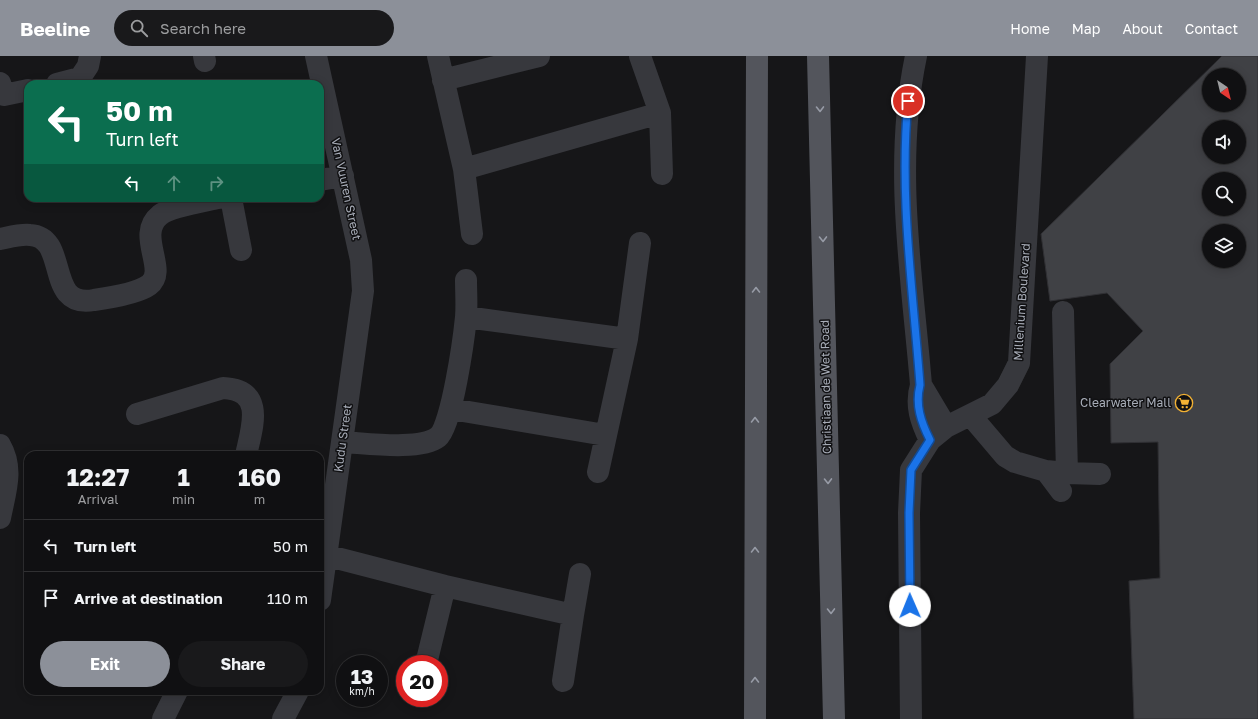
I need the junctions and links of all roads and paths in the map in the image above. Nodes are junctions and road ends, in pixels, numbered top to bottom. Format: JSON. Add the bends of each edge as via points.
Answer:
{"nodes":[{"id":1,"x":90,"y":56,"type":"edge"},
{"id":2,"x":316,"y":56,"type":"edge"},
{"id":3,"x":438,"y":56,"type":"edge"},
{"id":4,"x":539,"y":56,"type":"edge"},
{"id":5,"x":640,"y":56,"type":"edge"},
{"id":6,"x":757,"y":56,"type":"edge"},
{"id":7,"x":818,"y":56,"type":"edge"},
{"id":8,"x":826,"y":56,"type":"edge"},
{"id":9,"x":916,"y":56,"type":"edge"},
{"id":10,"x":1037,"y":56,"type":"edge"},
{"id":11,"x":72,"y":80,"type":"edge"},
{"id":12,"x":321,"y":80,"type":"edge"},
{"id":13,"x":443,"y":80,"type":"junction"},
{"id":14,"x":820,"y":80,"type":"junction"},
{"id":15,"x":24,"y":90,"type":"edge"},
{"id":16,"x":1,"y":91,"type":"edge"},
{"id":17,"x":324,"y":92,"type":"edge"},
{"id":18,"x":660,"y":113,"type":"junction"},
{"id":19,"x":464,"y":169,"type":"junction"},
{"id":20,"x":662,"y":174,"type":"dead end"},
{"id":21,"x":343,"y":176,"type":"junction"},
{"id":22,"x":324,"y":179,"type":"edge"},
{"id":23,"x":203,"y":202,"type":"edge"},
{"id":24,"x":232,"y":202,"type":"edge"},
{"id":25,"x":472,"y":234,"type":"dead end"},
{"id":26,"x":0,"y":239,"type":"edge"},
{"id":27,"x":640,"y":243,"type":"dead end"},
{"id":28,"x":242,"y":250,"type":"dead end"},
{"id":29,"x":363,"y":275,"type":"joint"},
{"id":30,"x":466,"y":280,"type":"dead end"},
{"id":31,"x":1063,"y":312,"type":"dead end"},
{"id":32,"x":466,"y":317,"type":"junction"},
{"id":33,"x":627,"y":340,"type":"junction"},
{"id":34,"x":451,"y":409,"type":"junction"},
{"id":35,"x":137,"y":414,"type":"dead end"},
{"id":36,"x":971,"y":416,"type":"junction"},
{"id":37,"x":605,"y":434,"type":"junction"},
{"id":38,"x":938,"y":434,"type":"junction"},
{"id":39,"x":342,"y":442,"type":"junction"},
{"id":40,"x":0,"y":445,"type":"edge"},
{"id":41,"x":247,"y":451,"type":"edge"},
{"id":42,"x":598,"y":472,"type":"dead end"},
{"id":43,"x":1100,"y":474,"type":"dead end"},
{"id":44,"x":1064,"y":482,"type":"junction"},
{"id":45,"x":0,"y":518,"type":"edge"},
{"id":46,"x":325,"y":555,"type":"junction"},
{"id":47,"x":324,"y":564,"type":"edge"},
{"id":48,"x":580,"y":574,"type":"dead end"},
{"id":49,"x":445,"y":586,"type":"junction"},
{"id":50,"x":573,"y":615,"type":"junction"},
{"id":51,"x":428,"y":655,"type":"edge"},
{"id":52,"x":563,"y":681,"type":"dead end"},
{"id":53,"x":175,"y":695,"type":"edge"},
{"id":54,"x":296,"y":695,"type":"edge"},
{"id":55,"x":911,"y":717,"type":"edge"},
{"id":56,"x":163,"y":719,"type":"edge"},
{"id":57,"x":283,"y":719,"type":"edge"},
{"id":58,"x":755,"y":719,"type":"edge"},
{"id":59,"x":834,"y":719,"type":"edge"}],
"edges":[{"from":1,"to":11,"type":"street","via":[[88,66],[80,78]]},
{"from":2,"to":12,"type":"street","name":"Van Vuuren Street"},
{"from":3,"to":13,"type":"street"},
{"from":4,"to":13,"type":"street"},
{"from":5,"to":18,"type":"street"},
{"from":58,"to":6,"type":"main road","one_way":true},
{"from":7,"to":14,"type":"main road","name":"Christiaan de Wet Road"},
{"from":8,"to":14,"type":"main road"},
{"from":9,"to":38,"type":"street","via":[[909,88],[904,203],[920,385]]},
{"from":10,"to":36,"type":"street","name":"Millenium Boulevard","via":[[1019,362],[1008,385],[992,404]]},
{"from":13,"to":19,"type":"street"},
{"from":14,"to":59,"type":"main road","name":"Christiaan de Wet Road","one_way":true},
{"from":15,"to":16,"type":"street"},
{"from":17,"to":21,"type":"street","name":"Van Vuuren Street"},
{"from":18,"to":19,"type":"street"},
{"from":18,"to":20,"type":"street"},
{"from":19,"to":25,"type":"street"},
{"from":21,"to":22,"type":"street"},
{"from":21,"to":29,"type":"street","name":"Van Vuuren Street"},
{"from":23,"to":26,"type":"street","via":[[168,211],[160,215],[152,226],[149,238],[155,276],[151,284],[143,289],[92,301],[78,301],[70,296],[63,287],[49,245],[42,238],[31,234]]},
{"from":24,"to":28,"type":"street"},
{"from":27,"to":33,"type":"street"},
{"from":29,"to":39,"type":"street","name":"Kudu Street","via":[[358,333]]},
{"from":30,"to":32,"type":"street"},
{"from":31,"to":44,"type":"street"},
{"from":32,"to":33,"type":"street"},
{"from":32,"to":34,"type":"street"},
{"from":33,"to":37,"type":"street"},
{"from":34,"to":37,"type":"street"},
{"from":34,"to":39,"type":"street","via":[[446,426],[438,437],[419,445]]},
{"from":35,"to":41,"type":"street","via":[[223,388],[236,389],[252,404],[254,411]]},
{"from":36,"to":38,"type":"street","name":"Millenium Boulevard"},
{"from":36,"to":44,"type":"street","via":[[1005,456],[1015,462],[1046,471]]},
{"from":37,"to":42,"type":"street"},
{"from":38,"to":55,"type":"street","via":[[911,470]]},
{"from":39,"to":46,"type":"street","name":"Kudu Street"},
{"from":40,"to":45,"type":"street","via":[[6,456],[8,477]]},
{"from":43,"to":44,"type":"street"},
{"from":46,"to":47,"type":"street","name":"Kudu Street"},
{"from":46,"to":49,"type":"street"},
{"from":48,"to":50,"type":"street"},
{"from":49,"to":50,"type":"street"},
{"from":49,"to":51,"type":"street"},
{"from":50,"to":52,"type":"street"},
{"from":53,"to":56,"type":"street"},
{"from":54,"to":57,"type":"street"}]}
